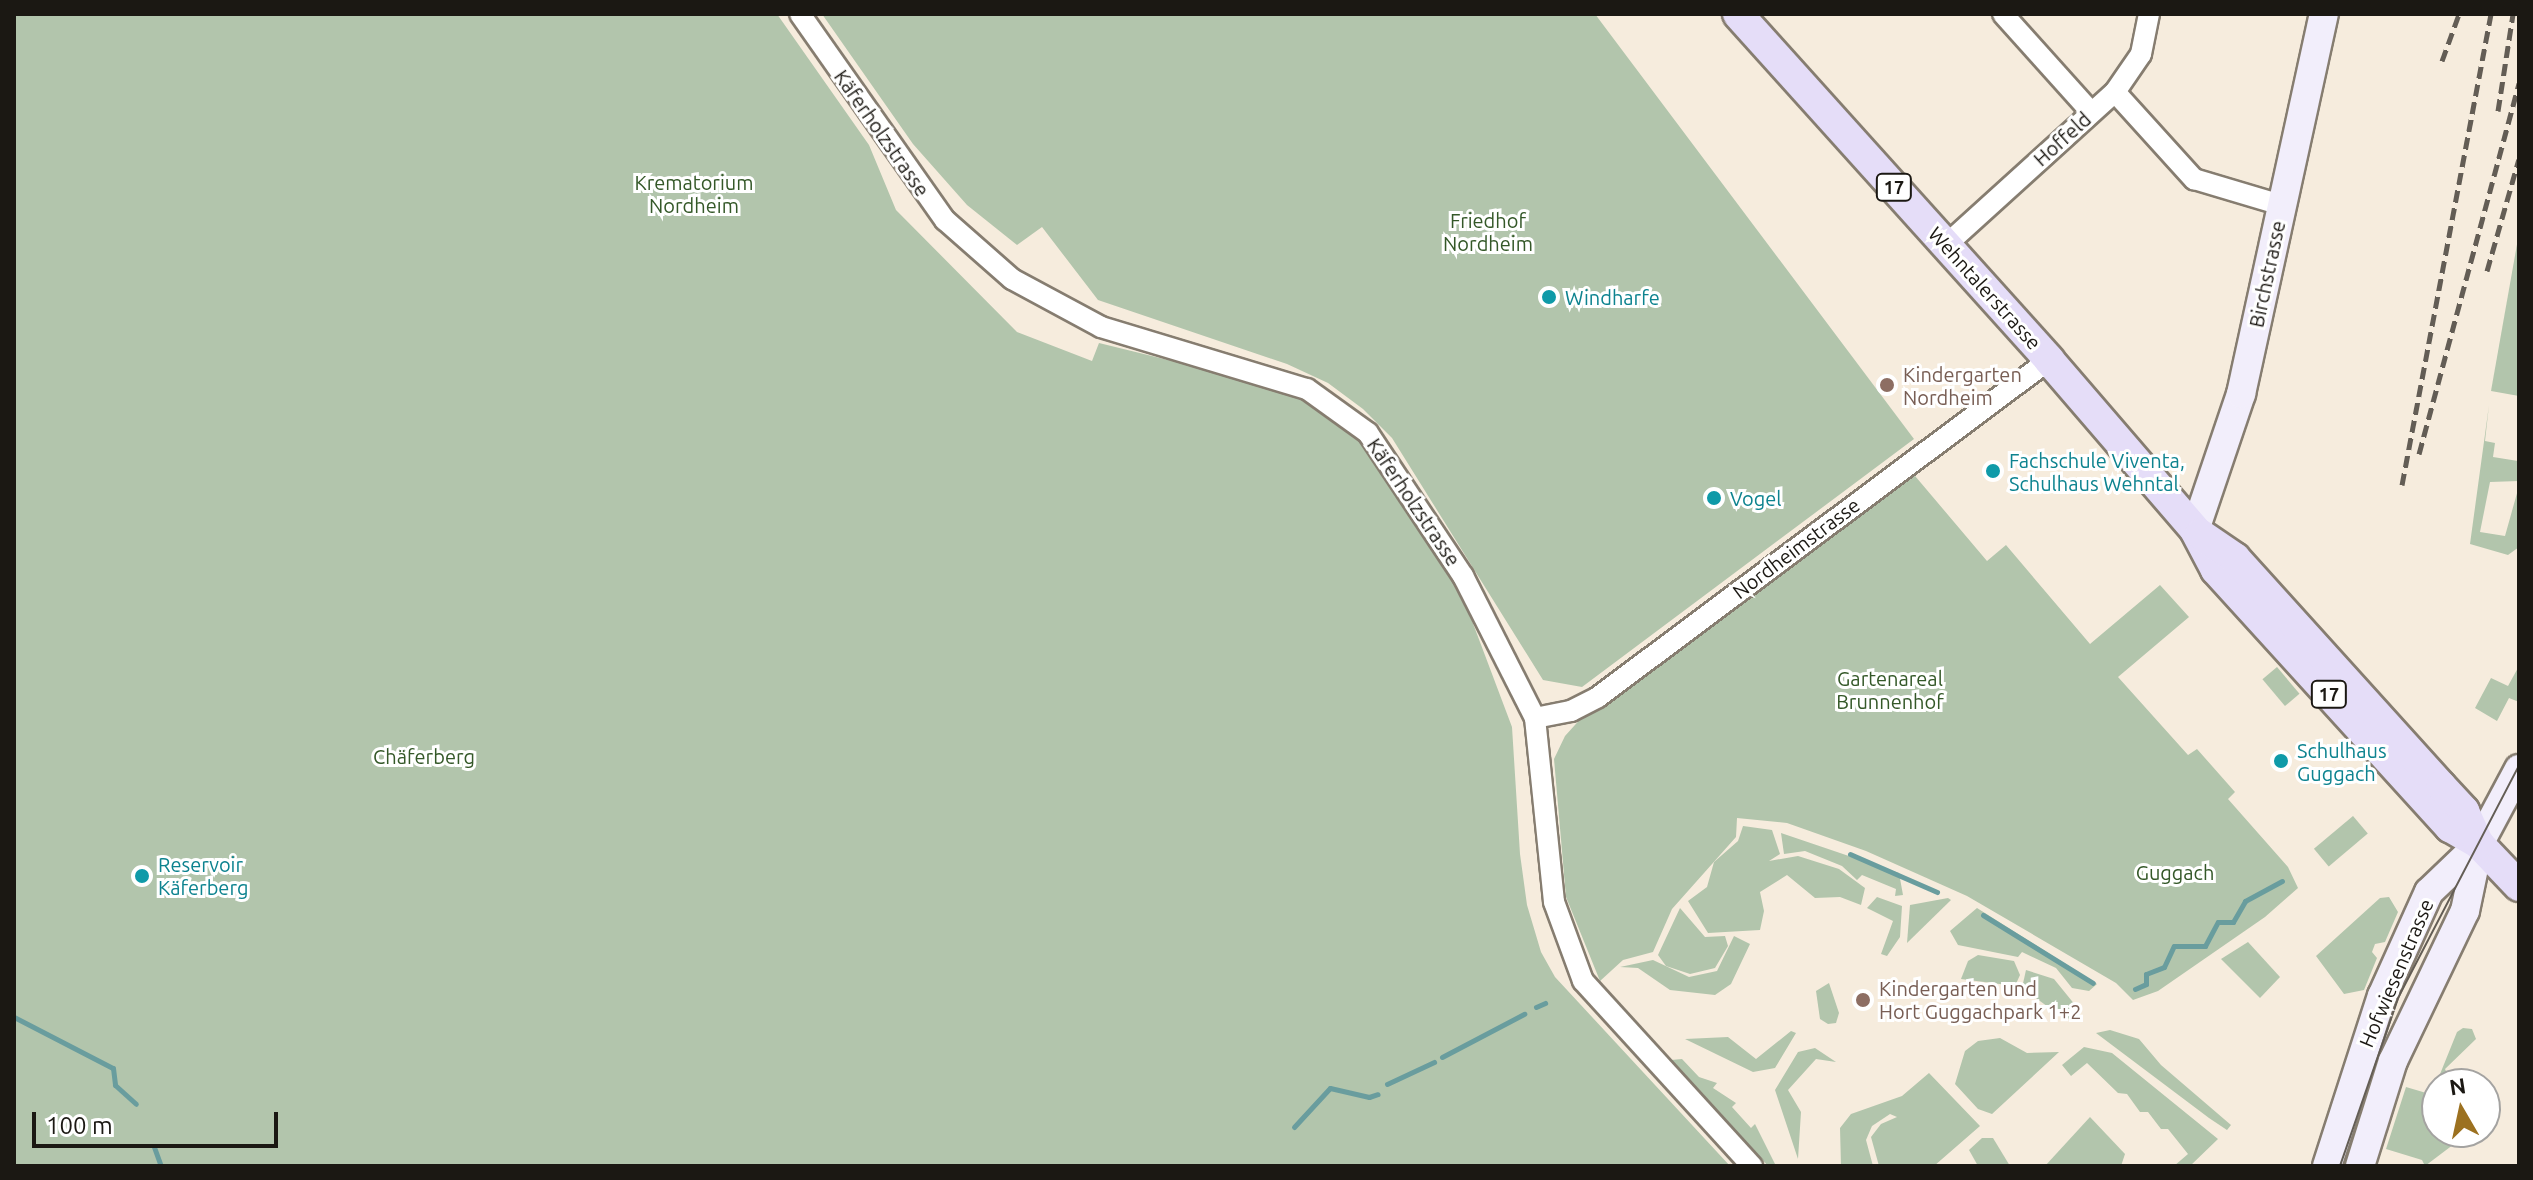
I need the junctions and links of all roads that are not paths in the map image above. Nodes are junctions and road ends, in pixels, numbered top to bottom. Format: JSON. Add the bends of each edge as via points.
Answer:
{"nodes":[{"id":1,"x":800,"y":14,"type":"edge"},
{"id":2,"x":1738,"y":14,"type":"edge"},
{"id":3,"x":2003,"y":14,"type":"edge"},
{"id":4,"x":2149,"y":14,"type":"edge"},
{"id":5,"x":2324,"y":14,"type":"edge"},
{"id":6,"x":2115,"y":92,"type":"junction"},
{"id":7,"x":2091,"y":112,"type":"junction"},
{"id":8,"x":2281,"y":205,"type":"junction"},
{"id":9,"x":1946,"y":245,"type":"junction"},
{"id":10,"x":2049,"y":360,"type":"junction"},
{"id":11,"x":2195,"y":530,"type":"junction"},
{"id":12,"x":1535,"y":718,"type":"junction"},
{"id":13,"x":2519,"y":769,"type":"edge"},
{"id":14,"x":2479,"y":844,"type":"junction"},
{"id":15,"x":2519,"y":886,"type":"edge"},
{"id":16,"x":1752,"y":1166,"type":"edge"},
{"id":17,"x":2327,"y":1166,"type":"edge"},
{"id":18,"x":2360,"y":1166,"type":"edge"}],
"edges":[{"from":1,"to":12,"type":"street","name":"Käferholzstrasse","via":[[945,220],[1012,279],[1101,327],[1307,389],[1368,433],[1463,576]]},
{"from":2,"to":9,"type":"main road","name":"Wehntalerstrasse","number":"17"},
{"from":3,"to":7,"type":"street"},
{"from":4,"to":6,"type":"street","name":"Hoffeld","via":[[2141,54]]},
{"from":5,"to":8,"type":"street","name":"Birchstrasse"},
{"from":6,"to":7,"type":"street","name":"Hoffeld"},
{"from":6,"to":8,"type":"street","via":[[2194,179]]},
{"from":7,"to":9,"type":"street","name":"Hoffeld"},
{"from":8,"to":11,"type":"street","name":"Birchstrasse","via":[[2241,394]]},
{"from":9,"to":10,"type":"main road","name":"Wehntalerstrasse","number":"17"},
{"from":10,"to":11,"type":"main road","name":"Wehntalerstrasse","number":"17"},
{"from":10,"to":12,"type":"street","name":"Nordheimstrasse","via":[[1598,697],[1571,711]]},
{"from":11,"to":14,"type":"main road","name":"Wehntalerstrasse","number":"17","via":[[2216,570],[2425,801],[2450,827]]},
{"from":12,"to":16,"type":"street","name":"Käferholzstrasse","via":[[1547,874],[1583,981]]},
{"from":13,"to":14,"type":"street","name":"Hofwiesenstrasse"},
{"from":14,"to":15,"type":"main road","name":"Wehntalerstrasse","number":"17"},
{"from":14,"to":17,"type":"street","name":"Hofwiesenstrasse","via":[[2429,892],[2382,996]]},
{"from":14,"to":18,"type":"street","name":"Hofwiesenstrasse","via":[[2465,911],[2393,1061]]}]}
